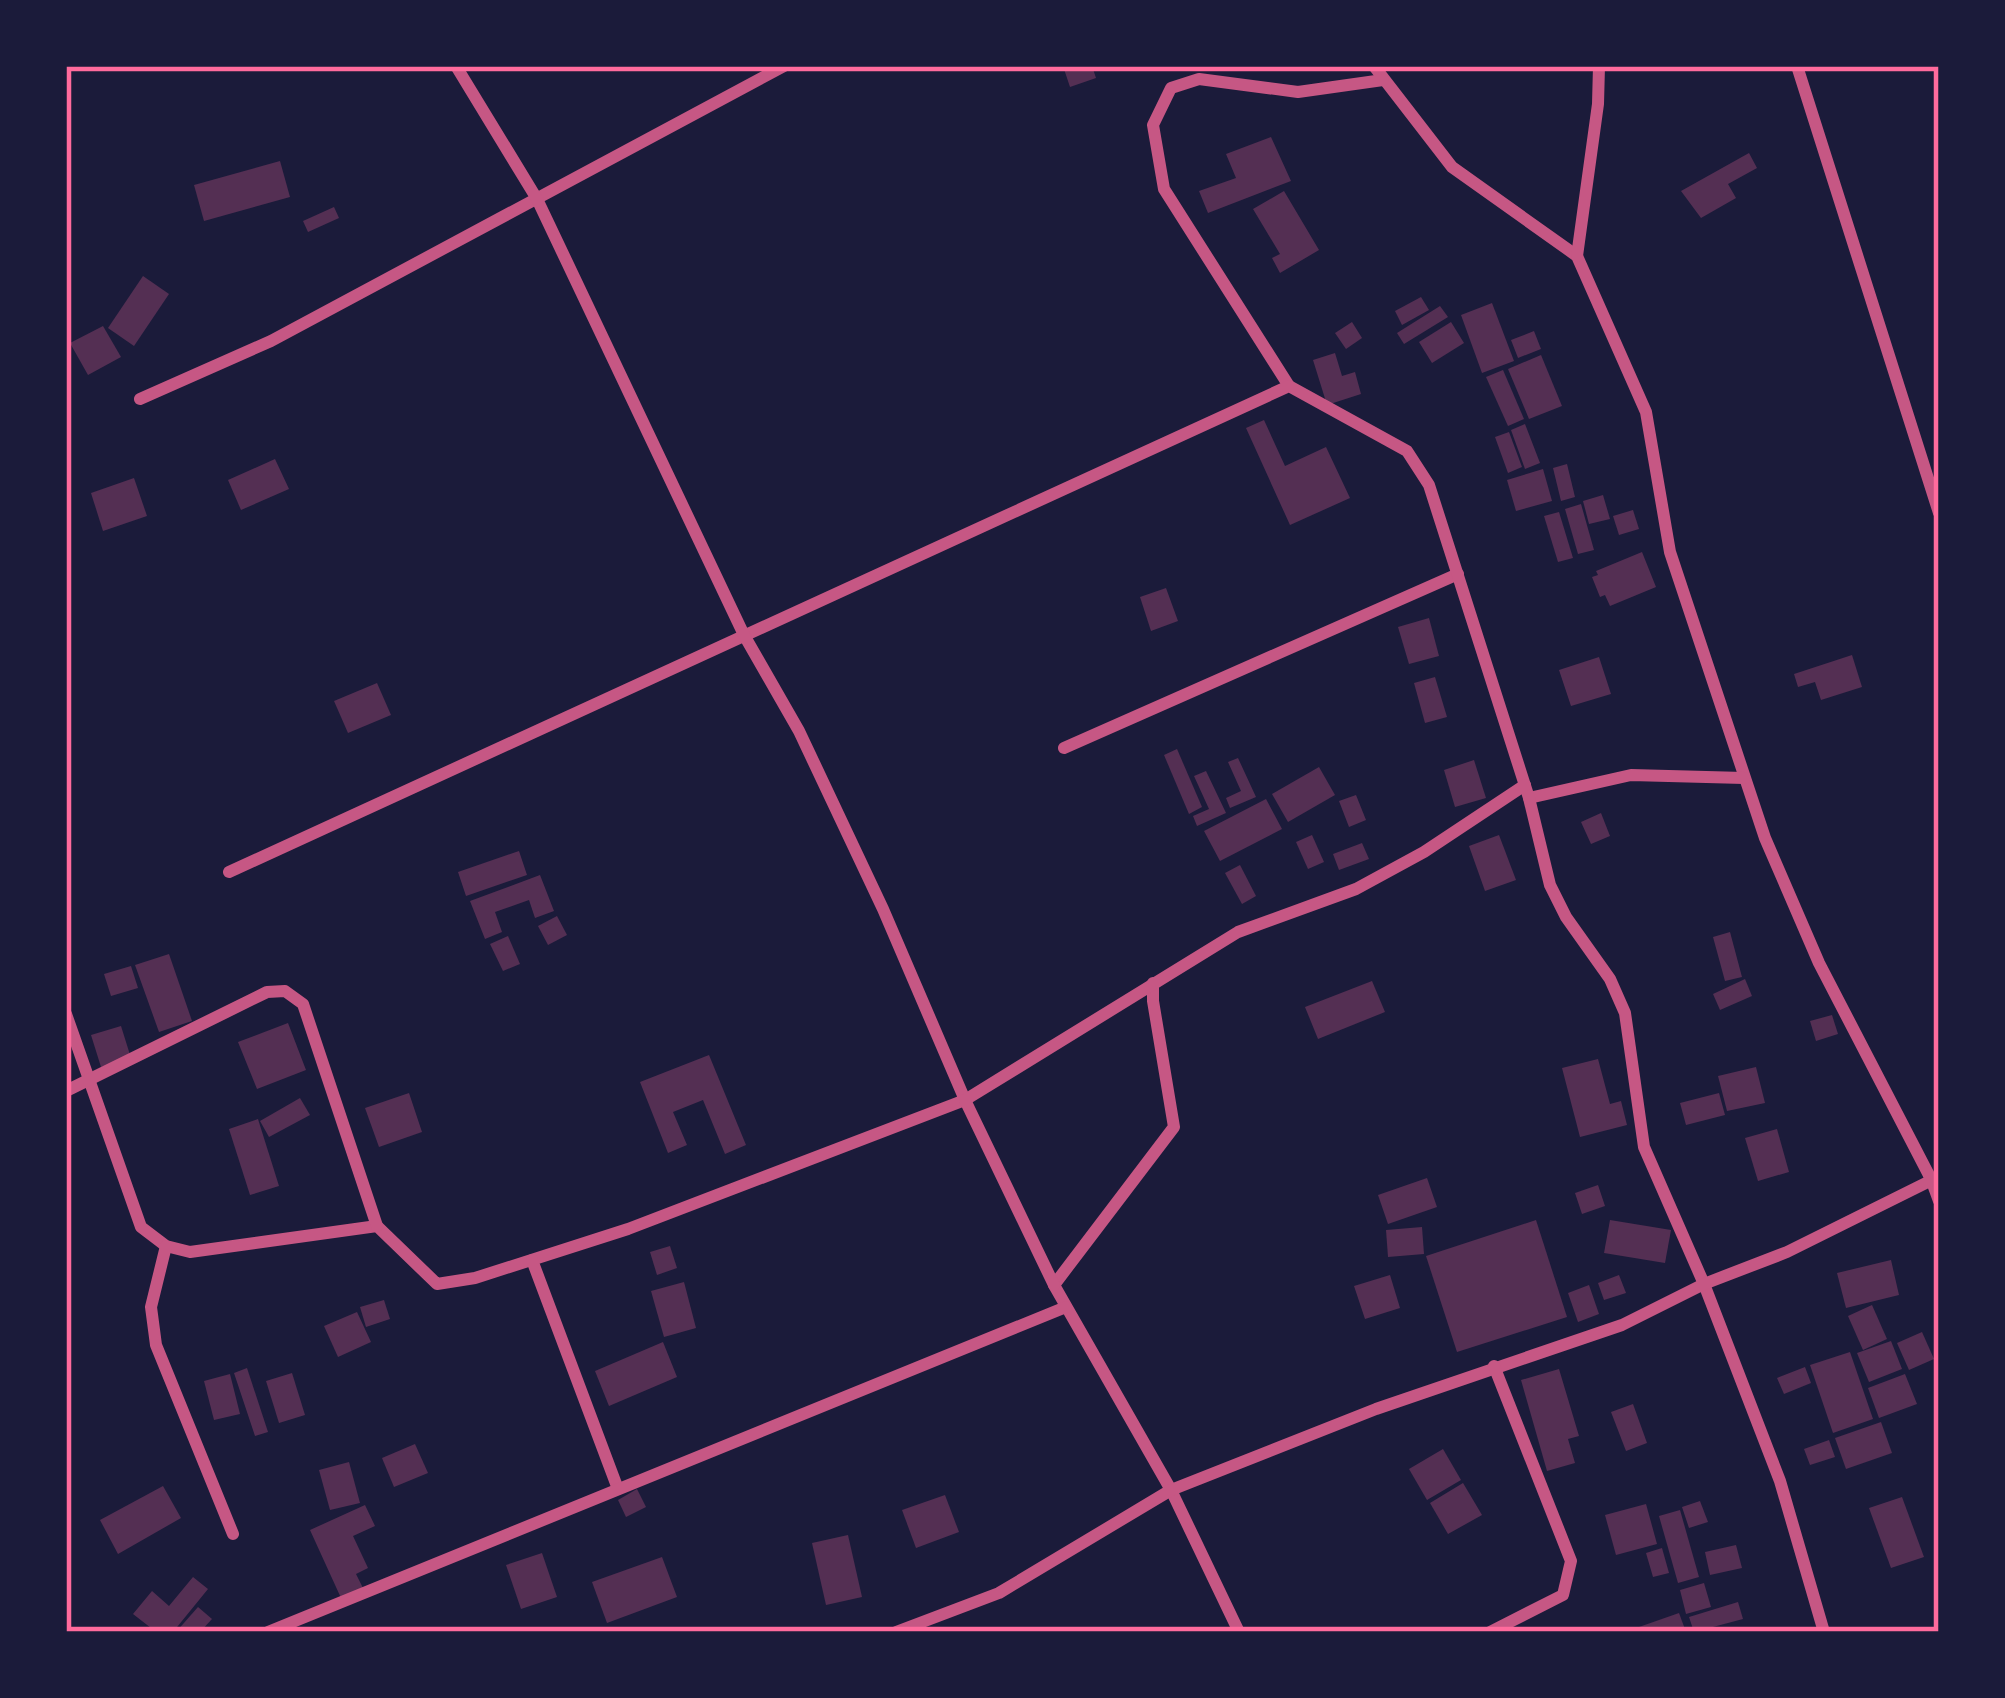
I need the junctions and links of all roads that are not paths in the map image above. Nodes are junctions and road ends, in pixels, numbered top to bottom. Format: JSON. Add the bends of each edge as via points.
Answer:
{"nodes":[{"id":1,"x":456,"y":66,"type":"edge"},
{"id":2,"x":784,"y":66,"type":"edge"},
{"id":3,"x":1374,"y":66,"type":"edge"},
{"id":4,"x":1599,"y":66,"type":"edge"},
{"id":5,"x":1796,"y":66,"type":"edge"},
{"id":6,"x":1384,"y":80,"type":"junction"},
{"id":7,"x":537,"y":199,"type":"junction"},
{"id":8,"x":1577,"y":256,"type":"junction"},
{"id":9,"x":1289,"y":386,"type":"junction"},
{"id":10,"x":140,"y":400,"type":"dead end"},
{"id":11,"x":1939,"y":513,"type":"edge"},
{"id":12,"x":1459,"y":574,"type":"junction"},
{"id":13,"x":744,"y":635,"type":"junction"},
{"id":14,"x":1064,"y":748,"type":"dead end"},
{"id":15,"x":1744,"y":778,"type":"junction"},
{"id":16,"x":1527,"y":792,"type":"junction"},
{"id":17,"x":229,"y":872,"type":"dead end"},
{"id":18,"x":1154,"y":983,"type":"junction"},
{"id":19,"x":66,"y":1014,"type":"edge"},
{"id":20,"x":91,"y":1081,"type":"junction"},
{"id":21,"x":66,"y":1090,"type":"edge"},
{"id":22,"x":965,"y":1100,"type":"junction"},
{"id":23,"x":1935,"y":1178,"type":"edge"},
{"id":24,"x":1939,"y":1201,"type":"edge"},
{"id":25,"x":377,"y":1226,"type":"junction"},
{"id":26,"x":166,"y":1246,"type":"junction"},
{"id":27,"x":532,"y":1259,"type":"junction"},
{"id":28,"x":1704,"y":1284,"type":"junction"},
{"id":29,"x":1054,"y":1285,"type":"junction"},
{"id":30,"x":1066,"y":1307,"type":"junction"},
{"id":31,"x":1494,"y":1366,"type":"junction"},
{"id":32,"x":618,"y":1489,"type":"junction"},
{"id":33,"x":1171,"y":1490,"type":"junction"},
{"id":34,"x":233,"y":1534,"type":"dead end"},
{"id":35,"x":268,"y":1632,"type":"edge"},
{"id":36,"x":896,"y":1632,"type":"edge"},
{"id":37,"x":1239,"y":1632,"type":"edge"},
{"id":38,"x":1490,"y":1632,"type":"edge"},
{"id":39,"x":1824,"y":1632,"type":"edge"}],
"edges":[{"from":1,"to":7,"type":"street"},
{"from":2,"to":7,"type":"street"},
{"from":3,"to":6,"type":"street"},
{"from":4,"to":8,"type":"street"},
{"from":5,"to":11,"type":"street"},
{"from":6,"to":8,"type":"street","via":[[1452,167]]},
{"from":6,"to":9,"type":"street","via":[[1298,92],[1199,79],[1171,88],[1153,125],[1164,189]]},
{"from":7,"to":10,"type":"street","via":[[271,341]]},
{"from":7,"to":13,"type":"street"},
{"from":8,"to":15,"type":"street","via":[[1646,412],[1670,552]]},
{"from":9,"to":12,"type":"street","via":[[1407,451],[1429,485]]},
{"from":9,"to":13,"type":"street"},
{"from":12,"to":14,"type":"street"},
{"from":12,"to":16,"type":"street"},
{"from":13,"to":17,"type":"street"},
{"from":13,"to":22,"type":"street","via":[[818,771]]},
{"from":15,"to":16,"type":"street","via":[[1630,775]]},
{"from":15,"to":23,"type":"street","via":[[1819,963]]},
{"from":16,"to":18,"type":"street","via":[[1356,890],[1238,932]]},
{"from":16,"to":28,"type":"street","via":[[1550,885],[1625,1012],[1644,1147]]},
{"from":18,"to":22,"type":"street"},
{"from":18,"to":29,"type":"street","via":[[1174,1127]]},
{"from":19,"to":20,"type":"street"},
{"from":20,"to":21,"type":"street"},
{"from":20,"to":25,"type":"street","via":[[268,992],[285,991],[303,1004]]},
{"from":20,"to":26,"type":"street","via":[[141,1227]]},
{"from":22,"to":27,"type":"street"},
{"from":22,"to":29,"type":"street"},
{"from":23,"to":24,"type":"street"},
{"from":23,"to":28,"type":"street"},
{"from":25,"to":26,"type":"street","via":[[190,1252]]},
{"from":25,"to":27,"type":"street","via":[[437,1284]]},
{"from":26,"to":34,"type":"street","via":[[152,1307],[156,1345]]},
{"from":27,"to":32,"type":"street"},
{"from":28,"to":31,"type":"street","via":[[1622,1325]]},
{"from":28,"to":39,"type":"street","via":[[1780,1481]]},
{"from":29,"to":30,"type":"street"},
{"from":30,"to":32,"type":"street"},
{"from":30,"to":33,"type":"street"},
{"from":31,"to":33,"type":"street"},
{"from":31,"to":38,"type":"street","via":[[1571,1561],[1563,1595]]},
{"from":32,"to":35,"type":"street"},
{"from":33,"to":36,"type":"street","via":[[999,1593]]},
{"from":33,"to":37,"type":"street"}]}
